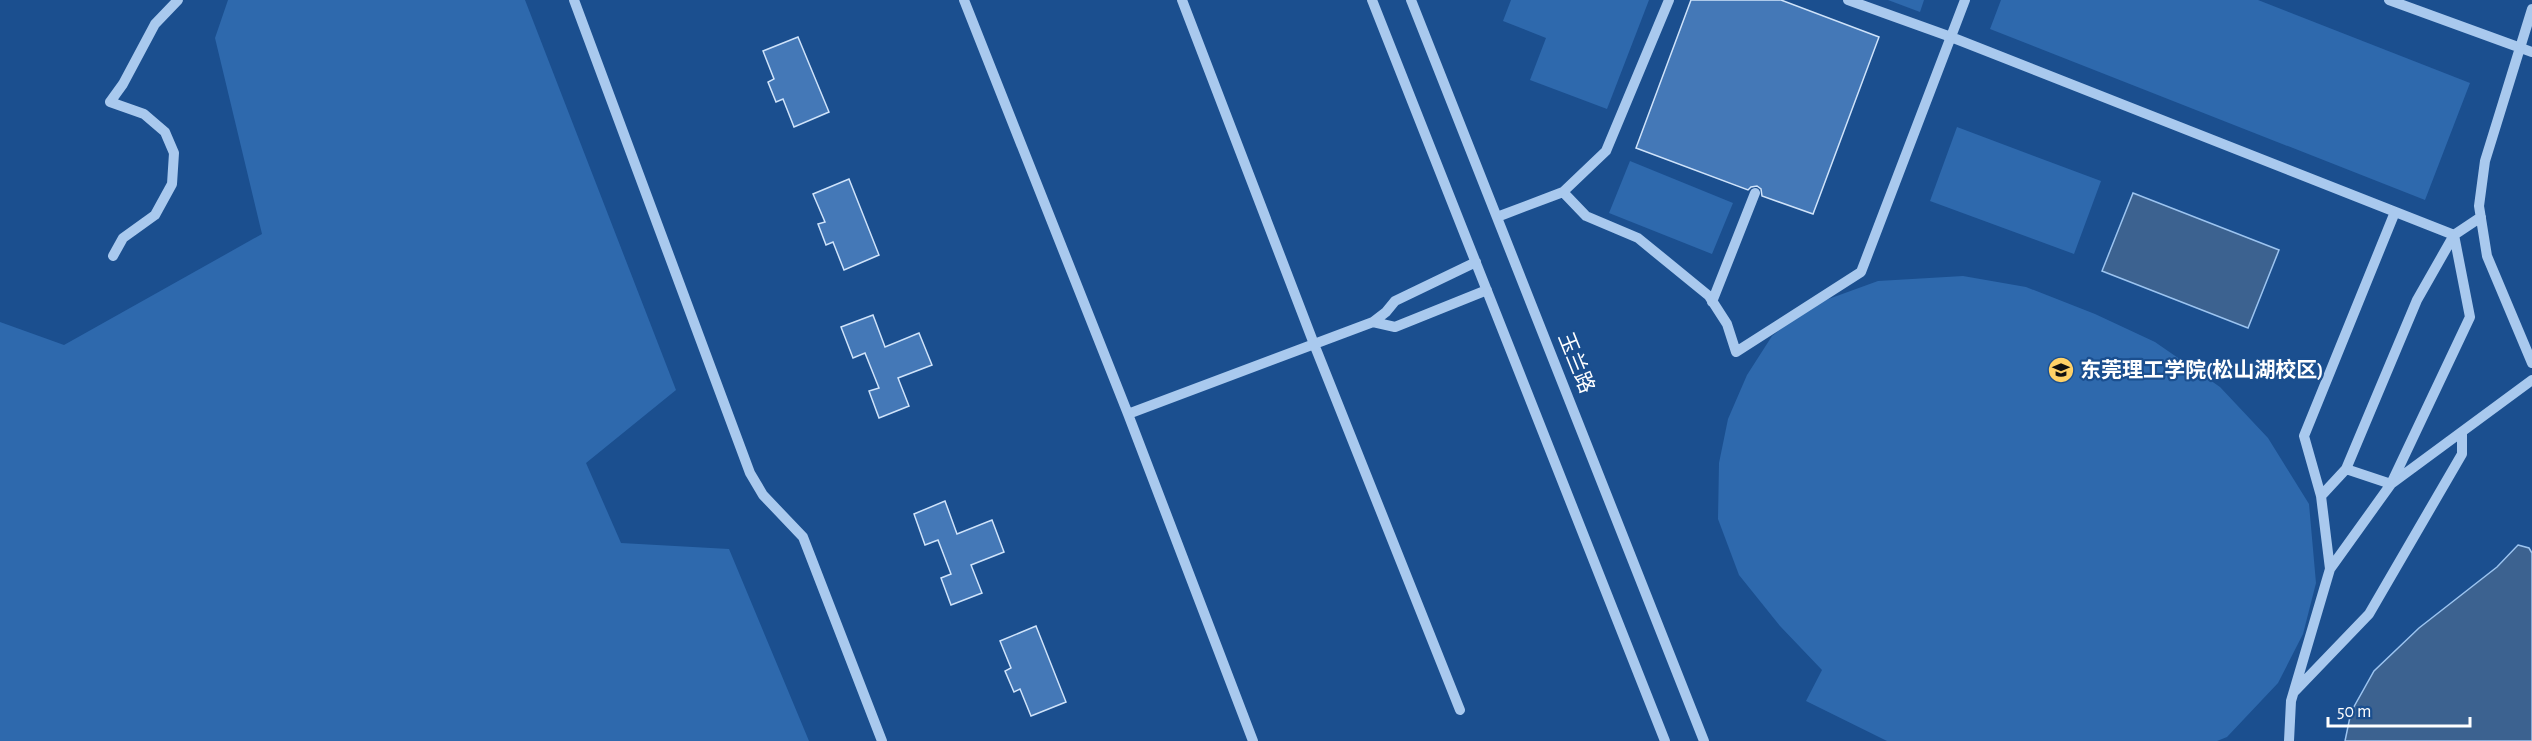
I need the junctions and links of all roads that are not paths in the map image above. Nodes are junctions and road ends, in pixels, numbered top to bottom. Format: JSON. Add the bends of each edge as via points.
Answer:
{"nodes":[{"id":1,"x":178,"y":0,"type":"edge"},
{"id":2,"x":574,"y":0,"type":"edge"},
{"id":3,"x":964,"y":0,"type":"edge"},
{"id":4,"x":1182,"y":0,"type":"edge"},
{"id":5,"x":1372,"y":0,"type":"edge"},
{"id":6,"x":1411,"y":0,"type":"edge"},
{"id":7,"x":1669,"y":0,"type":"edge"},
{"id":8,"x":1848,"y":0,"type":"edge"},
{"id":9,"x":1965,"y":0,"type":"edge"},
{"id":10,"x":2389,"y":0,"type":"edge"},
{"id":11,"x":2532,"y":9,"type":"edge"},
{"id":12,"x":1951,"y":37,"type":"junction"},
{"id":13,"x":2518,"y":47,"type":"junction"},
{"id":14,"x":2532,"y":52,"type":"edge"},
{"id":15,"x":1563,"y":192,"type":"junction"},
{"id":16,"x":1755,"y":193,"type":"dead end"},
{"id":17,"x":2395,"y":212,"type":"junction"},
{"id":18,"x":1497,"y":217,"type":"junction"},
{"id":19,"x":2481,"y":217,"type":"junction"},
{"id":20,"x":2454,"y":235,"type":"junction"},
{"id":21,"x":113,"y":256,"type":"dead end"},
{"id":22,"x":1476,"y":262,"type":"junction"},
{"id":23,"x":1487,"y":290,"type":"junction"},
{"id":24,"x":1712,"y":302,"type":"junction"},
{"id":25,"x":1373,"y":322,"type":"junction"},
{"id":26,"x":1314,"y":344,"type":"junction"},
{"id":27,"x":2532,"y":363,"type":"edge"},
{"id":28,"x":2532,"y":380,"type":"edge"},
{"id":29,"x":1128,"y":414,"type":"junction"},
{"id":30,"x":2462,"y":432,"type":"junction"},
{"id":31,"x":2346,"y":469,"type":"junction"},
{"id":32,"x":2391,"y":484,"type":"junction"},
{"id":33,"x":2321,"y":496,"type":"junction"},
{"id":34,"x":2330,"y":569,"type":"junction"},
{"id":35,"x":2293,"y":693,"type":"junction"},
{"id":36,"x":1460,"y":710,"type":"dead end"},
{"id":37,"x":882,"y":741,"type":"edge"},
{"id":38,"x":1253,"y":741,"type":"edge"},
{"id":39,"x":1665,"y":741,"type":"edge"},
{"id":40,"x":1704,"y":741,"type":"edge"},
{"id":41,"x":2289,"y":741,"type":"edge"}],
"edges":[{"from":1,"to":21,"type":"street","via":[[155,24],[110,102],[144,114],[165,132],[174,153],[172,184],[155,215],[123,238]]},
{"from":2,"to":37,"type":"street","via":[[750,473],[763,495],[802,537]]},
{"from":3,"to":29,"type":"street"},
{"from":4,"to":26,"type":"street"},
{"from":5,"to":22,"type":"street"},
{"from":6,"to":18,"type":"street","name":"玉兰路"},
{"from":7,"to":15,"type":"street","via":[[1606,151]]},
{"from":8,"to":12,"type":"street"},
{"from":9,"to":12,"type":"street"},
{"from":10,"to":13,"type":"street"},
{"from":11,"to":13,"type":"street"},
{"from":12,"to":17,"type":"street"},
{"from":12,"to":24,"type":"street","via":[[1861,272],[1736,352],[1727,324]]},
{"from":13,"to":14,"type":"street"},
{"from":13,"to":19,"type":"street","via":[[2485,161]]},
{"from":15,"to":18,"type":"street"},
{"from":15,"to":24,"type":"street","via":[[1586,216],[1638,238]]},
{"from":16,"to":24,"type":"street"},
{"from":17,"to":20,"type":"street"},
{"from":17,"to":33,"type":"street","via":[[2304,436]]},
{"from":18,"to":40,"type":"street","name":"玉兰路"},
{"from":19,"to":20,"type":"street"},
{"from":19,"to":27,"type":"street","via":[[2487,256]]},
{"from":20,"to":31,"type":"street","via":[[2417,300]]},
{"from":20,"to":32,"type":"street","via":[[2470,317]]},
{"from":22,"to":23,"type":"street"},
{"from":22,"to":25,"type":"street","via":[[1395,301]]},
{"from":23,"to":25,"type":"street","via":[[1395,327]]},
{"from":23,"to":39,"type":"street"},
{"from":25,"to":26,"type":"street"},
{"from":26,"to":29,"type":"street"},
{"from":26,"to":36,"type":"street"},
{"from":28,"to":30,"type":"street"},
{"from":29,"to":38,"type":"street"},
{"from":30,"to":32,"type":"street"},
{"from":30,"to":35,"type":"street","via":[[2462,454],[2369,614]]},
{"from":31,"to":32,"type":"street"},
{"from":31,"to":33,"type":"street"},
{"from":32,"to":34,"type":"street"},
{"from":33,"to":34,"type":"street"},
{"from":34,"to":35,"type":"street"},
{"from":35,"to":41,"type":"street"}]}
